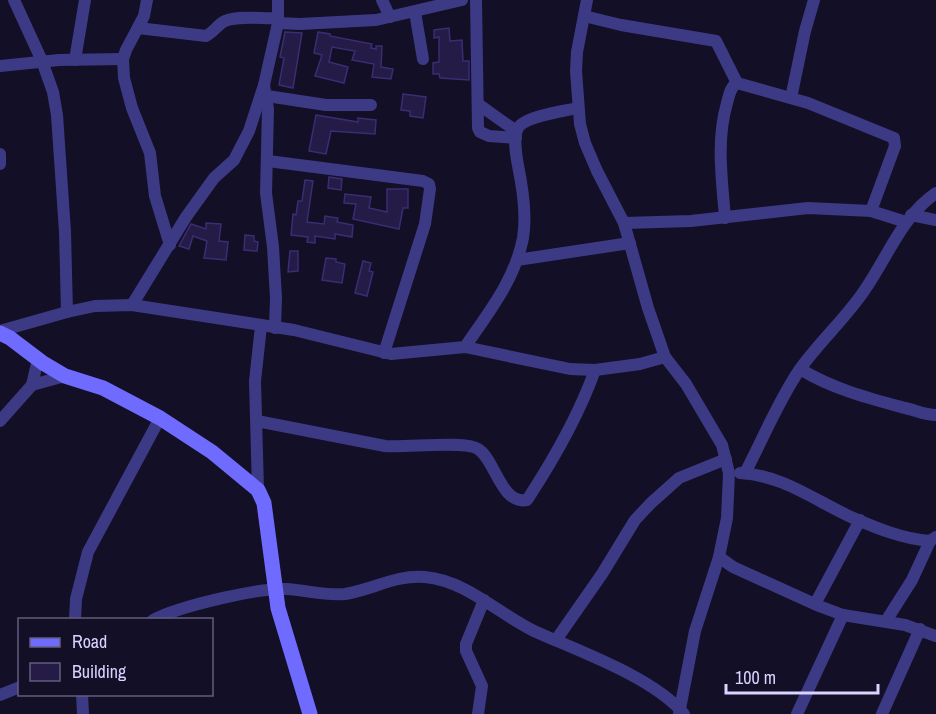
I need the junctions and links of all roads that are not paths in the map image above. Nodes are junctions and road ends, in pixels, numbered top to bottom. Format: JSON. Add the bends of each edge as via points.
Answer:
{"nodes":[{"id":1,"x":14,"y":0,"type":"edge"},
{"id":2,"x":85,"y":0,"type":"edge"},
{"id":3,"x":147,"y":0,"type":"edge"},
{"id":4,"x":278,"y":0,"type":"edge"},
{"id":5,"x":382,"y":0,"type":"edge"},
{"id":6,"x":461,"y":0,"type":"edge"},
{"id":7,"x":476,"y":0,"type":"edge"},
{"id":8,"x":586,"y":0,"type":"edge"},
{"id":9,"x":814,"y":0,"type":"edge"},
{"id":10,"x":415,"y":12,"type":"junction"},
{"id":11,"x":584,"y":16,"type":"junction"},
{"id":12,"x":390,"y":18,"type":"junction"},
{"id":13,"x":278,"y":21,"type":"junction"},
{"id":14,"x":138,"y":28,"type":"junction"},
{"id":15,"x":123,"y":59,"type":"junction"},
{"id":16,"x":423,"y":59,"type":"dead end"},
{"id":17,"x":75,"y":60,"type":"junction"},
{"id":18,"x":42,"y":61,"type":"junction"},
{"id":19,"x":0,"y":66,"type":"edge"},
{"id":20,"x":737,"y":83,"type":"junction"},
{"id":21,"x":266,"y":91,"type":"junction"},
{"id":22,"x":791,"y":98,"type":"junction"},
{"id":23,"x":478,"y":104,"type":"junction"},
{"id":24,"x":371,"y":105,"type":"dead end"},
{"id":25,"x":262,"y":108,"type":"junction"},
{"id":26,"x":578,"y":108,"type":"junction"},
{"id":27,"x":516,"y":135,"type":"junction"},
{"id":28,"x":0,"y":154,"type":"edge"},
{"id":29,"x":268,"y":161,"type":"junction"},
{"id":30,"x":0,"y":164,"type":"edge"},
{"id":31,"x":936,"y":193,"type":"edge"},
{"id":32,"x":871,"y":211,"type":"junction"},
{"id":33,"x":725,"y":218,"type":"junction"},
{"id":34,"x":909,"y":218,"type":"junction"},
{"id":35,"x":936,"y":220,"type":"edge"},
{"id":36,"x":624,"y":223,"type":"junction"},
{"id":37,"x":630,"y":243,"type":"junction"},
{"id":38,"x":170,"y":245,"type":"junction"},
{"id":39,"x":517,"y":260,"type":"junction"},
{"id":40,"x":132,"y":305,"type":"junction"},
{"id":41,"x":67,"y":312,"type":"junction"},
{"id":42,"x":261,"y":326,"type":"junction"},
{"id":43,"x":275,"y":328,"type":"junction"},
{"id":44,"x":0,"y":332,"type":"edge"},
{"id":45,"x":465,"y":347,"type":"junction"},
{"id":46,"x":384,"y":353,"type":"junction"},
{"id":47,"x":665,"y":357,"type":"junction"},
{"id":48,"x":38,"y":359,"type":"junction"},
{"id":49,"x":800,"y":369,"type":"junction"},
{"id":50,"x":595,"y":370,"type":"junction"},
{"id":51,"x":65,"y":376,"type":"junction"},
{"id":52,"x":32,"y":385,"type":"junction"},
{"id":53,"x":936,"y":415,"type":"edge"},
{"id":54,"x":160,"y":418,"type":"junction"},
{"id":55,"x":0,"y":421,"type":"edge"},
{"id":56,"x":257,"y":421,"type":"junction"},
{"id":57,"x":726,"y":459,"type":"junction"},
{"id":58,"x":729,"y":473,"type":"junction"},
{"id":59,"x":745,"y":473,"type":"junction"},
{"id":60,"x":258,"y":490,"type":"junction"},
{"id":61,"x":860,"y":520,"type":"junction"},
{"id":62,"x":933,"y":539,"type":"edge"},
{"id":63,"x":719,"y":557,"type":"junction"},
{"id":64,"x":276,"y":590,"type":"junction"},
{"id":65,"x":484,"y":600,"type":"junction"},
{"id":66,"x":815,"y":604,"type":"junction"},
{"id":67,"x":843,"y":615,"type":"junction"},
{"id":68,"x":75,"y":618,"type":"edge"},
{"id":69,"x":159,"y":618,"type":"edge"},
{"id":70,"x":886,"y":621,"type":"junction"},
{"id":71,"x":920,"y":630,"type":"junction"},
{"id":72,"x":936,"y":636,"type":"edge"},
{"id":73,"x":556,"y":640,"type":"junction"},
{"id":74,"x":18,"y":688,"type":"edge"},
{"id":75,"x":0,"y":695,"type":"edge"},
{"id":76,"x":82,"y":696,"type":"edge"},
{"id":77,"x":681,"y":713,"type":"edge"},
{"id":78,"x":83,"y":714,"type":"edge"},
{"id":79,"x":310,"y":714,"type":"edge"},
{"id":80,"x":478,"y":714,"type":"edge"},
{"id":81,"x":797,"y":714,"type":"edge"},
{"id":82,"x":882,"y":714,"type":"edge"}],
"edges":[{"from":1,"to":18,"type":"street"},
{"from":2,"to":17,"type":"street"},
{"from":3,"to":14,"type":"street"},
{"from":4,"to":13,"type":"street"},
{"from":5,"to":12,"type":"street"},
{"from":6,"to":10,"type":"street"},
{"from":7,"to":23,"type":"street"},
{"from":8,"to":11,"type":"street"},
{"from":9,"to":22,"type":"street"},
{"from":10,"to":12,"type":"street"},
{"from":10,"to":16,"type":"street"},
{"from":11,"to":20,"type":"street","via":[[716,41]]},
{"from":11,"to":26,"type":"street","via":[[577,52]]},
{"from":12,"to":13,"type":"street","via":[[300,24]]},
{"from":13,"to":14,"type":"street","via":[[234,19],[223,22],[206,36]]},
{"from":13,"to":21,"type":"street"},
{"from":14,"to":15,"type":"street"},
{"from":15,"to":17,"type":"street"},
{"from":15,"to":38,"type":"street","via":[[124,78],[150,153],[158,207]]},
{"from":17,"to":18,"type":"street"},
{"from":18,"to":19,"type":"street"},
{"from":18,"to":41,"type":"street","via":[[57,115]]},
{"from":20,"to":22,"type":"street"},
{"from":20,"to":33,"type":"street","via":[[730,92],[722,123]]},
{"from":21,"to":24,"type":"street","via":[[326,105]]},
{"from":21,"to":25,"type":"street"},
{"from":22,"to":32,"type":"street","via":[[894,138],[895,146]]},
{"from":23,"to":27,"type":"street"},
{"from":23,"to":27,"type":"street","via":[[480,132],[489,136]]},
{"from":25,"to":29,"type":"street"},
{"from":25,"to":38,"type":"street","via":[[234,160],[214,178]]},
{"from":26,"to":27,"type":"street","via":[[523,122]]},
{"from":26,"to":36,"type":"street","via":[[585,143]]},
{"from":27,"to":39,"type":"street","via":[[524,212]]},
{"from":28,"to":30,"type":"street"},
{"from":29,"to":43,"type":"street","via":[[266,193],[273,247]]},
{"from":29,"to":46,"type":"street","via":[[429,184],[425,224]]},
{"from":31,"to":34,"type":"street"},
{"from":32,"to":33,"type":"street","via":[[808,208]]},
{"from":32,"to":34,"type":"street"},
{"from":33,"to":36,"type":"street"},
{"from":34,"to":35,"type":"street"},
{"from":34,"to":49,"type":"street","via":[[857,301]]},
{"from":36,"to":37,"type":"street"},
{"from":37,"to":39,"type":"street"},
{"from":37,"to":47,"type":"street"},
{"from":38,"to":40,"type":"street"},
{"from":39,"to":45,"type":"street","via":[[505,286]]},
{"from":40,"to":41,"type":"street"},
{"from":40,"to":42,"type":"street"},
{"from":41,"to":44,"type":"street"},
{"from":42,"to":43,"type":"street"},
{"from":42,"to":56,"type":"street","via":[[255,381]]},
{"from":43,"to":46,"type":"street"},
{"from":44,"to":48,"type":"street"},
{"from":45,"to":46,"type":"street"},
{"from":45,"to":50,"type":"street","via":[[570,369]]},
{"from":47,"to":50,"type":"street"},
{"from":47,"to":57,"type":"street","via":[[686,384],[722,445]]},
{"from":48,"to":51,"type":"street"},
{"from":48,"to":52,"type":"street"},
{"from":49,"to":53,"type":"street","via":[[821,382]]},
{"from":49,"to":59,"type":"street"},
{"from":50,"to":56,"type":"street","via":[[558,450],[529,497],[520,501],[504,488],[477,447],[385,446]]},
{"from":51,"to":52,"type":"street"},
{"from":51,"to":54,"type":"street","via":[[103,388]]},
{"from":52,"to":55,"type":"street"},
{"from":54,"to":60,"type":"street","via":[[212,452]]},
{"from":54,"to":68,"type":"street","via":[[88,552]]},
{"from":56,"to":60,"type":"street"},
{"from":57,"to":58,"type":"street"},
{"from":57,"to":73,"type":"street","via":[[679,478],[651,503]]},
{"from":58,"to":59,"type":"street"},
{"from":58,"to":63,"type":"street","via":[[727,518]]},
{"from":59,"to":61,"type":"street","via":[[775,479]]},
{"from":60,"to":64,"type":"street","via":[[264,503]]},
{"from":61,"to":62,"type":"street","via":[[913,540]]},
{"from":61,"to":66,"type":"street"},
{"from":62,"to":70,"type":"street"},
{"from":63,"to":66,"type":"street"},
{"from":63,"to":77,"type":"street","via":[[695,631]]},
{"from":64,"to":65,"type":"street","via":[[343,594],[423,577],[444,581]]},
{"from":64,"to":69,"type":"street","via":[[196,605]]},
{"from":64,"to":79,"type":"street"},
{"from":65,"to":73,"type":"street"},
{"from":65,"to":80,"type":"street","via":[[465,651],[482,686]]},
{"from":66,"to":67,"type":"street"},
{"from":67,"to":70,"type":"street"},
{"from":67,"to":81,"type":"street"},
{"from":70,"to":71,"type":"street"},
{"from":71,"to":72,"type":"street"},
{"from":71,"to":82,"type":"street"},
{"from":73,"to":77,"type":"street","via":[[656,690]]},
{"from":74,"to":75,"type":"street"},
{"from":76,"to":78,"type":"street"}]}
